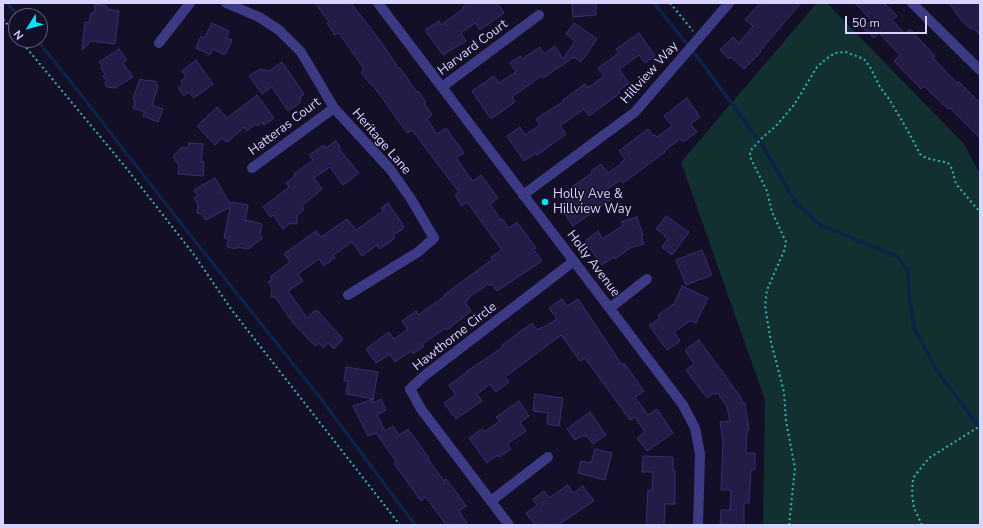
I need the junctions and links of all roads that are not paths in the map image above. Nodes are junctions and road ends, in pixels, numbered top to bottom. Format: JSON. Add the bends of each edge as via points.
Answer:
{"nodes":[{"id":1,"x":190,"y":3,"type":"edge"},
{"id":2,"x":226,"y":3,"type":"edge"},
{"id":3,"x":378,"y":3,"type":"edge"},
{"id":4,"x":728,"y":3,"type":"edge"},
{"id":5,"x":912,"y":3,"type":"edge"},
{"id":6,"x":539,"y":15,"type":"dead end"},
{"id":7,"x":159,"y":43,"type":"dead end"},
{"id":8,"x":980,"y":70,"type":"edge"},
{"id":9,"x":442,"y":87,"type":"junction"},
{"id":10,"x":334,"y":108,"type":"junction"},
{"id":11,"x":252,"y":168,"type":"dead end"},
{"id":12,"x":523,"y":195,"type":"junction"},
{"id":13,"x":574,"y":261,"type":"junction"},
{"id":14,"x":647,"y":279,"type":"dead end"},
{"id":15,"x":348,"y":295,"type":"dead end"},
{"id":16,"x":610,"y":308,"type":"junction"},
{"id":17,"x":548,"y":457,"type":"dead end"},
{"id":18,"x":491,"y":501,"type":"junction"},
{"id":19,"x":509,"y":525,"type":"edge"},
{"id":20,"x":698,"y":525,"type":"edge"}],
"edges":[{"from":1,"to":7,"type":"street"},
{"from":2,"to":10,"type":"street","name":"Heritage Lane","via":[[259,17],[279,30],[301,52]]},
{"from":3,"to":9,"type":"street","name":"Holly Avenue"},
{"from":4,"to":12,"type":"street","name":"Hillview Way","via":[[635,112]]},
{"from":5,"to":8,"type":"street"},
{"from":6,"to":9,"type":"street","name":"Harvard Court"},
{"from":9,"to":12,"type":"street","name":"Holly Avenue"},
{"from":10,"to":11,"type":"street","name":"Hatteras Court"},
{"from":10,"to":15,"type":"street","name":"Heritage Lane","via":[[390,169],[434,238],[418,252]]},
{"from":12,"to":13,"type":"street","name":"Holly Avenue"},
{"from":13,"to":16,"type":"street","name":"Holly Avenue"},
{"from":13,"to":18,"type":"street","name":"Hawthorne Circle","via":[[410,388],[421,408]]},
{"from":14,"to":16,"type":"street"},
{"from":16,"to":20,"type":"street","name":"Holly Avenue","via":[[683,405],[695,428],[700,454]]},
{"from":17,"to":18,"type":"street"},
{"from":18,"to":19,"type":"street","name":"Hawthorne Circle"}]}
